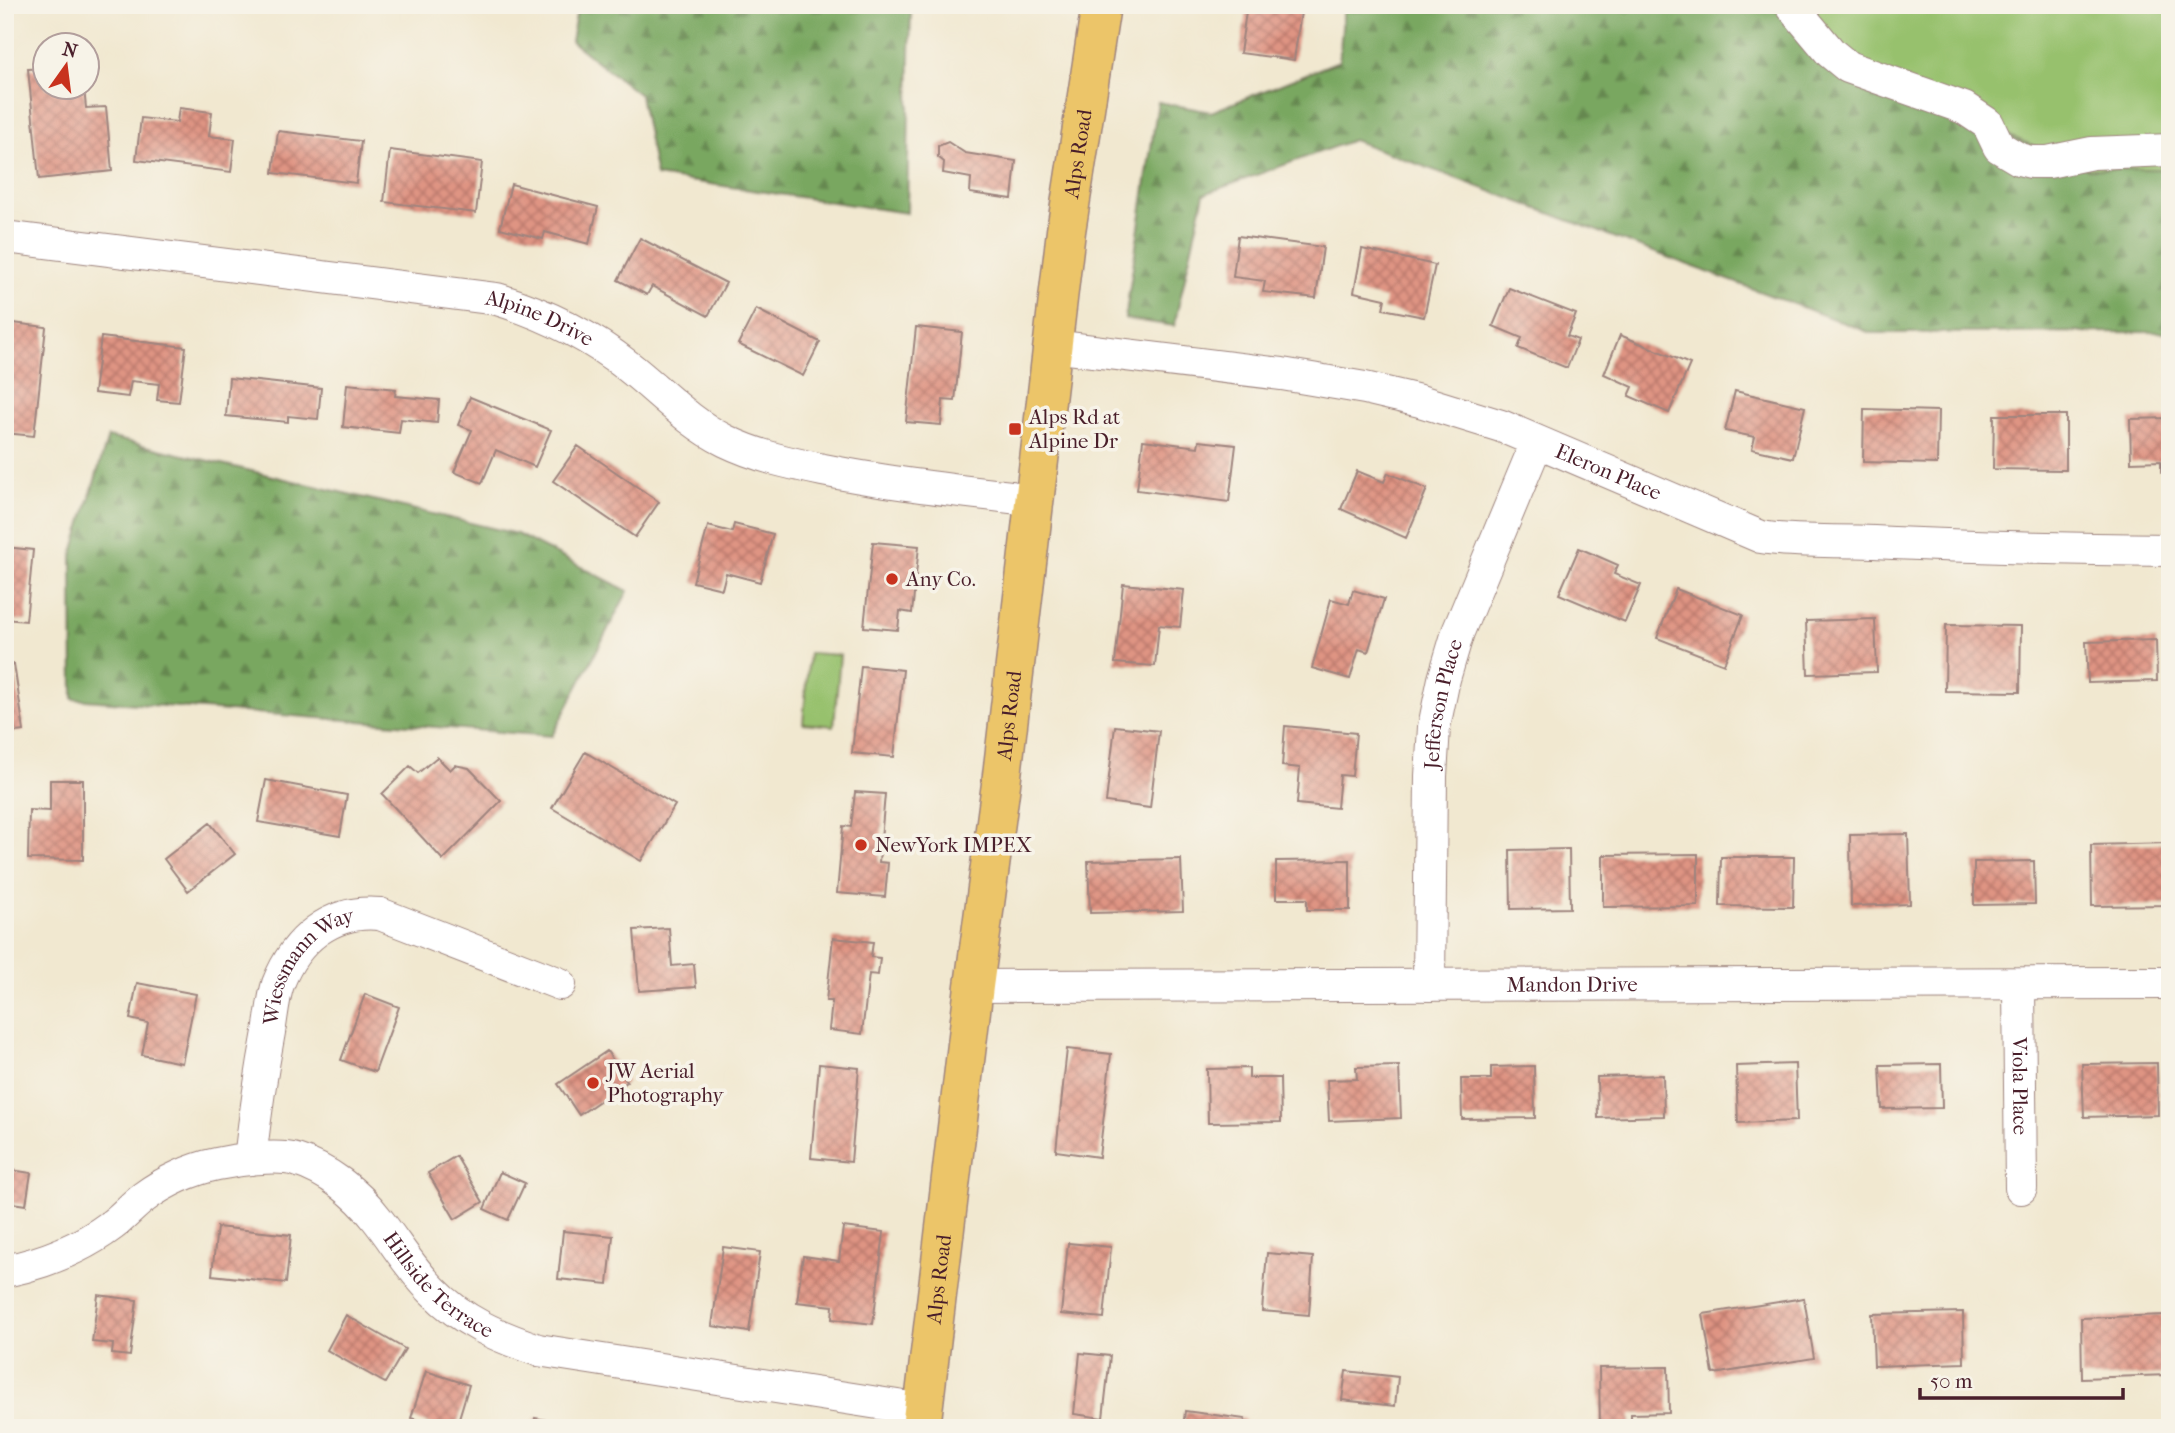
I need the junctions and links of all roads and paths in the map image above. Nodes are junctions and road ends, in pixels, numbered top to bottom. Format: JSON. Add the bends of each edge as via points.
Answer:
{"nodes":[{"id":1,"x":1101,"y":5,"type":"edge"},
{"id":2,"x":1791,"y":5,"type":"edge"},
{"id":3,"x":2170,"y":150,"type":"edge"},
{"id":4,"x":5,"y":237,"type":"edge"},
{"id":5,"x":1052,"y":346,"type":"junction"},
{"id":6,"x":1537,"y":442,"type":"junction"},
{"id":7,"x":1034,"y":500,"type":"junction"},
{"id":8,"x":2170,"y":550,"type":"edge"},
{"id":9,"x":2170,"y":983,"type":"edge"},
{"id":10,"x":560,"y":984,"type":"dead end"},
{"id":11,"x":2019,"y":984,"type":"junction"},
{"id":12,"x":1429,"y":985,"type":"junction"},
{"id":13,"x":974,"y":986,"type":"junction"},
{"id":14,"x":250,"y":1159,"type":"junction"},
{"id":15,"x":2021,"y":1188,"type":"dead end"},
{"id":16,"x":5,"y":1271,"type":"edge"},
{"id":17,"x":922,"y":1419,"type":"edge"}],
"edges":[{"from":1,"to":5,"type":"main road","name":"Alps Road"},
{"from":2,"to":3,"type":"street","via":[[1848,67],[1964,108],[1988,124],[1999,147],[2019,159],[2048,162],[2092,153]]},
{"from":4,"to":7,"type":"street","name":"Alpine Drive","via":[[497,299],[589,337],[702,427],[766,458],[881,481]]},
{"from":5,"to":6,"type":"street","name":"Eleron Place","via":[[1365,388],[1501,426]]},
{"from":5,"to":7,"type":"main road","name":"Alps Road"},
{"from":6,"to":8,"type":"street","name":"Eleron Place","via":[[1761,537],[1797,542]]},
{"from":6,"to":12,"type":"street","name":"Jefferson Place","via":[[1458,632],[1434,727]]},
{"from":7,"to":13,"type":"main road","name":"Alps Road"},
{"from":9,"to":11,"type":"street","name":"Mandon Drive"},
{"from":10,"to":14,"type":"street","name":"Wiessmann Way","via":[[380,914],[365,912],[328,923],[290,960],[278,986]]},
{"from":11,"to":12,"type":"street","name":"Mandon Drive"},
{"from":11,"to":15,"type":"street","name":"Viola Place"},
{"from":12,"to":13,"type":"street","name":"Mandon Drive"},
{"from":13,"to":17,"type":"main road","name":"Alps Road"},
{"from":14,"to":16,"type":"street","name":"Hillside Terrace","via":[[179,1177],[75,1248],[38,1264]]},
{"from":14,"to":17,"type":"street","name":"Hillside Terrace","via":[[294,1159],[324,1172],[352,1192],[434,1292],[493,1334],[538,1350]]}]}
